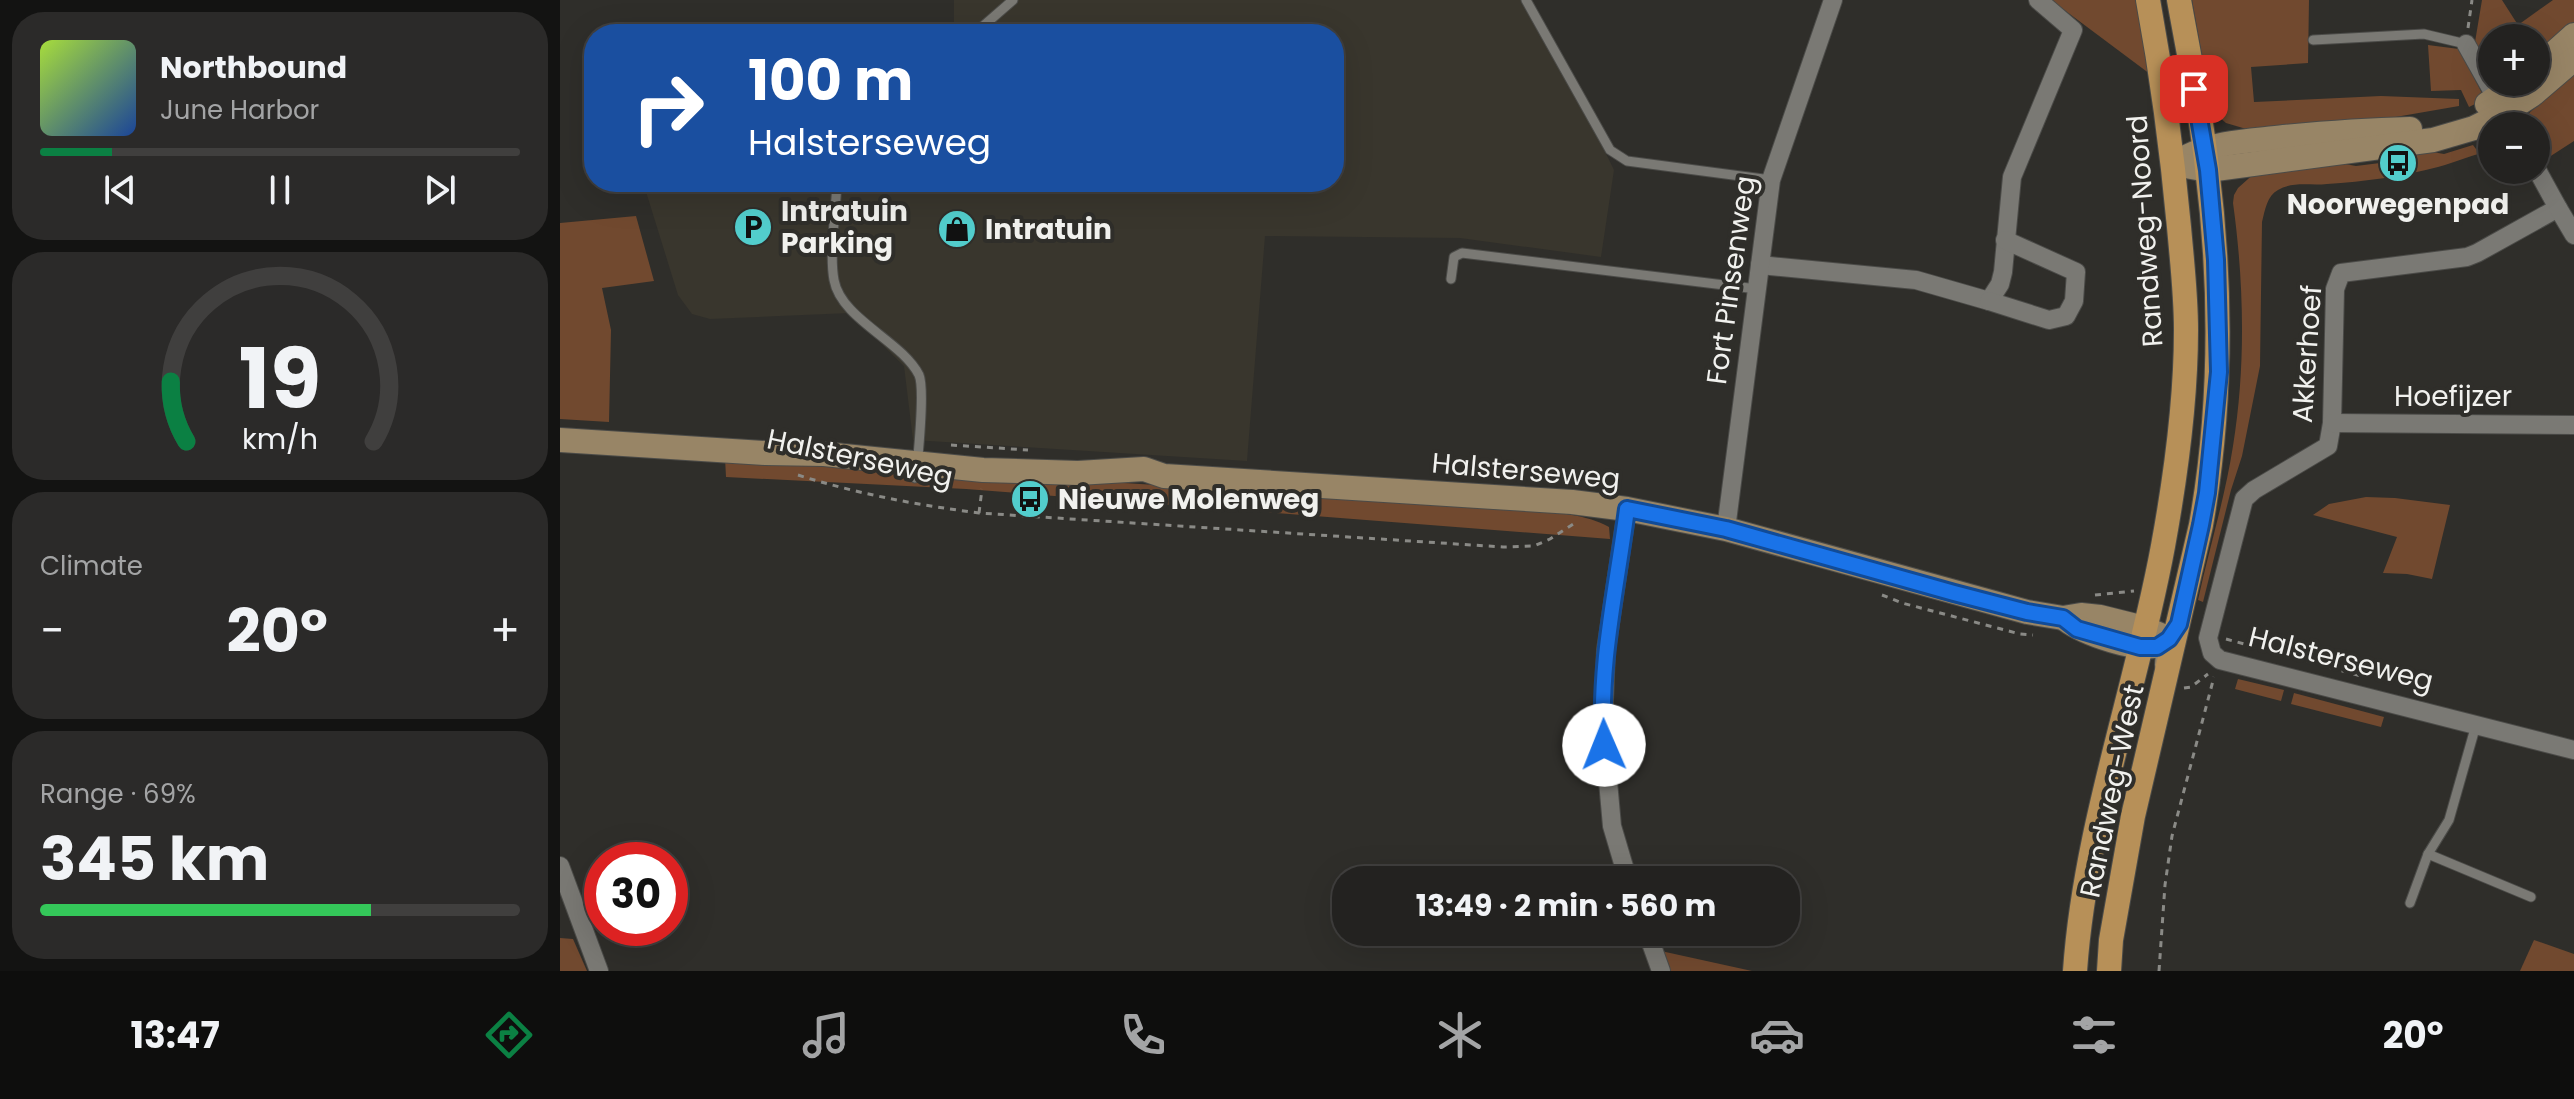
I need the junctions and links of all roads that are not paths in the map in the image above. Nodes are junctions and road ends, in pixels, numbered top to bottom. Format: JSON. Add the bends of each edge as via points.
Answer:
{"nodes":[{"id":1,"x":1013,"y":0,"type":"edge"},
{"id":2,"x":1526,"y":0,"type":"edge"},
{"id":3,"x":1833,"y":0,"type":"edge"},
{"id":4,"x":2038,"y":0,"type":"edge"},
{"id":5,"x":2148,"y":0,"type":"edge"},
{"id":6,"x":2179,"y":0,"type":"edge"},
{"id":7,"x":985,"y":24,"type":"edge"},
{"id":8,"x":2574,"y":35,"type":"edge"},
{"id":9,"x":2313,"y":40,"type":"dead end"},
{"id":10,"x":2466,"y":44,"type":"joint"},
{"id":11,"x":2550,"y":56,"type":"edge"},
{"id":12,"x":2574,"y":59,"type":"edge"},
{"id":13,"x":2503,"y":112,"type":"edge"},
{"id":14,"x":2506,"y":112,"type":"edge"},
{"id":15,"x":2478,"y":126,"type":"edge"},
{"id":16,"x":2206,"y":159,"type":"junction"},
{"id":17,"x":2174,"y":164,"type":"junction"},
{"id":18,"x":1771,"y":180,"type":"junction"},
{"id":19,"x":2545,"y":184,"type":"edge"},
{"id":20,"x":837,"y":192,"type":"edge"},
{"id":21,"x":2558,"y":208,"type":"junction"},
{"id":22,"x":2574,"y":235,"type":"edge"},
{"id":23,"x":2005,"y":240,"type":"junction"},
{"id":24,"x":1760,"y":265,"type":"junction"},
{"id":25,"x":1451,"y":279,"type":"dead end"},
{"id":26,"x":1757,"y":289,"type":"junction"},
{"id":27,"x":1989,"y":301,"type":"junction"},
{"id":28,"x":2332,"y":423,"type":"junction"},
{"id":29,"x":2574,"y":425,"type":"edge"},
{"id":30,"x":560,"y":440,"type":"edge"},
{"id":31,"x":916,"y":472,"type":"junction"},
{"id":32,"x":1627,"y":509,"type":"junction"},
{"id":33,"x":1726,"y":529,"type":"junction"},
{"id":34,"x":2157,"y":635,"type":"junction"},
{"id":35,"x":2218,"y":664,"type":"joint"},
{"id":36,"x":2476,"y":725,"type":"junction"},
{"id":37,"x":2574,"y":750,"type":"edge"},
{"id":38,"x":2428,"y":854,"type":"junction"},
{"id":39,"x":560,"y":866,"type":"edge"},
{"id":40,"x":1624,"y":866,"type":"edge"},
{"id":41,"x":2531,"y":897,"type":"dead end"},
{"id":42,"x":2410,"y":903,"type":"dead end"},
{"id":43,"x":1652,"y":946,"type":"edge"},
{"id":44,"x":599,"y":971,"type":"edge"},
{"id":45,"x":1661,"y":971,"type":"edge"},
{"id":46,"x":2075,"y":971,"type":"edge"},
{"id":47,"x":2109,"y":971,"type":"edge"}],
"edges":[{"from":1,"to":7,"type":"lane"},
{"from":2,"to":18,"type":"lane","via":[[1610,150],[1627,161]]},
{"from":3,"to":18,"type":"street","name":"Fort Pinsenweg"},
{"from":4,"to":23,"type":"street","via":[[2073,30],[2012,177]]},
{"from":5,"to":17,"type":"main road","name":"Randweg-Noord"},
{"from":6,"to":16,"type":"main road"},
{"from":8,"to":11,"type":"main road"},
{"from":9,"to":10,"type":"lane","via":[[2424,34]]},
{"from":10,"to":13,"type":"street"},
{"from":12,"to":14,"type":"main road"},
{"from":15,"to":16,"type":"main road","via":[[2433,140]]},
{"from":16,"to":17,"type":"main road"},
{"from":16,"to":34,"type":"main road","via":[[2219,372],[2207,493]]},
{"from":17,"to":34,"type":"main road","name":"Randweg-Noord","via":[[2186,333]]},
{"from":18,"to":24,"type":"street","name":"Fort Pinsenweg"},
{"from":19,"to":21,"type":"street"},
{"from":20,"to":31,"type":"lane","via":[[834,282],[846,303],[920,377]]},
{"from":21,"to":22,"type":"street"},
{"from":21,"to":28,"type":"street","name":"Akkerhoef","via":[[2467,257],[2341,273],[2335,289]]},
{"from":23,"to":27,"type":"street","via":[[2000,284]]},
{"from":23,"to":27,"type":"street","via":[[2076,272],[2074,301],[2066,316],[2049,320]]},
{"from":24,"to":26,"type":"street","name":"Fort Pinsenweg"},
{"from":24,"to":27,"type":"street","via":[[1916,280]]},
{"from":25,"to":26,"type":"lane","via":[[1454,257],[1462,253]]},
{"from":26,"to":33,"type":"street","name":"Fort Pinsenweg"},
{"from":28,"to":29,"type":"street","name":"Hoefijzer"},
{"from":28,"to":35,"type":"street","name":"Akkerhoef","via":[[2328,446],[2244,499],[2208,638]]},
{"from":30,"to":31,"type":"main road","name":"Halsterseweg","via":[[765,453],[820,467]]},
{"from":31,"to":32,"type":"main road","name":"Halsterseweg","via":[[1036,488],[1164,476]]},
{"from":32,"to":33,"type":"main road","name":"Halsterseweg"},
{"from":32,"to":40,"type":"street","via":[[1606,650],[1603,725],[1612,826]]},
{"from":33,"to":34,"type":"main road","name":"Halsterseweg","via":[[2027,612],[2063,618],[2086,615]]},
{"from":34,"to":46,"type":"main road","name":"Randweg-West","via":[[2091,858]]},
{"from":34,"to":47,"type":"main road","name":"Randweg-West","via":[[2166,679],[2133,816]]},
{"from":35,"to":36,"type":"street","name":"Halsterseweg"},
{"from":36,"to":37,"type":"street","name":"Halsterseweg"},
{"from":36,"to":38,"type":"lane","via":[[2449,820]]},
{"from":38,"to":41,"type":"lane"},
{"from":38,"to":42,"type":"lane"},
{"from":39,"to":44,"type":"street"},
{"from":43,"to":45,"type":"street"}]}
